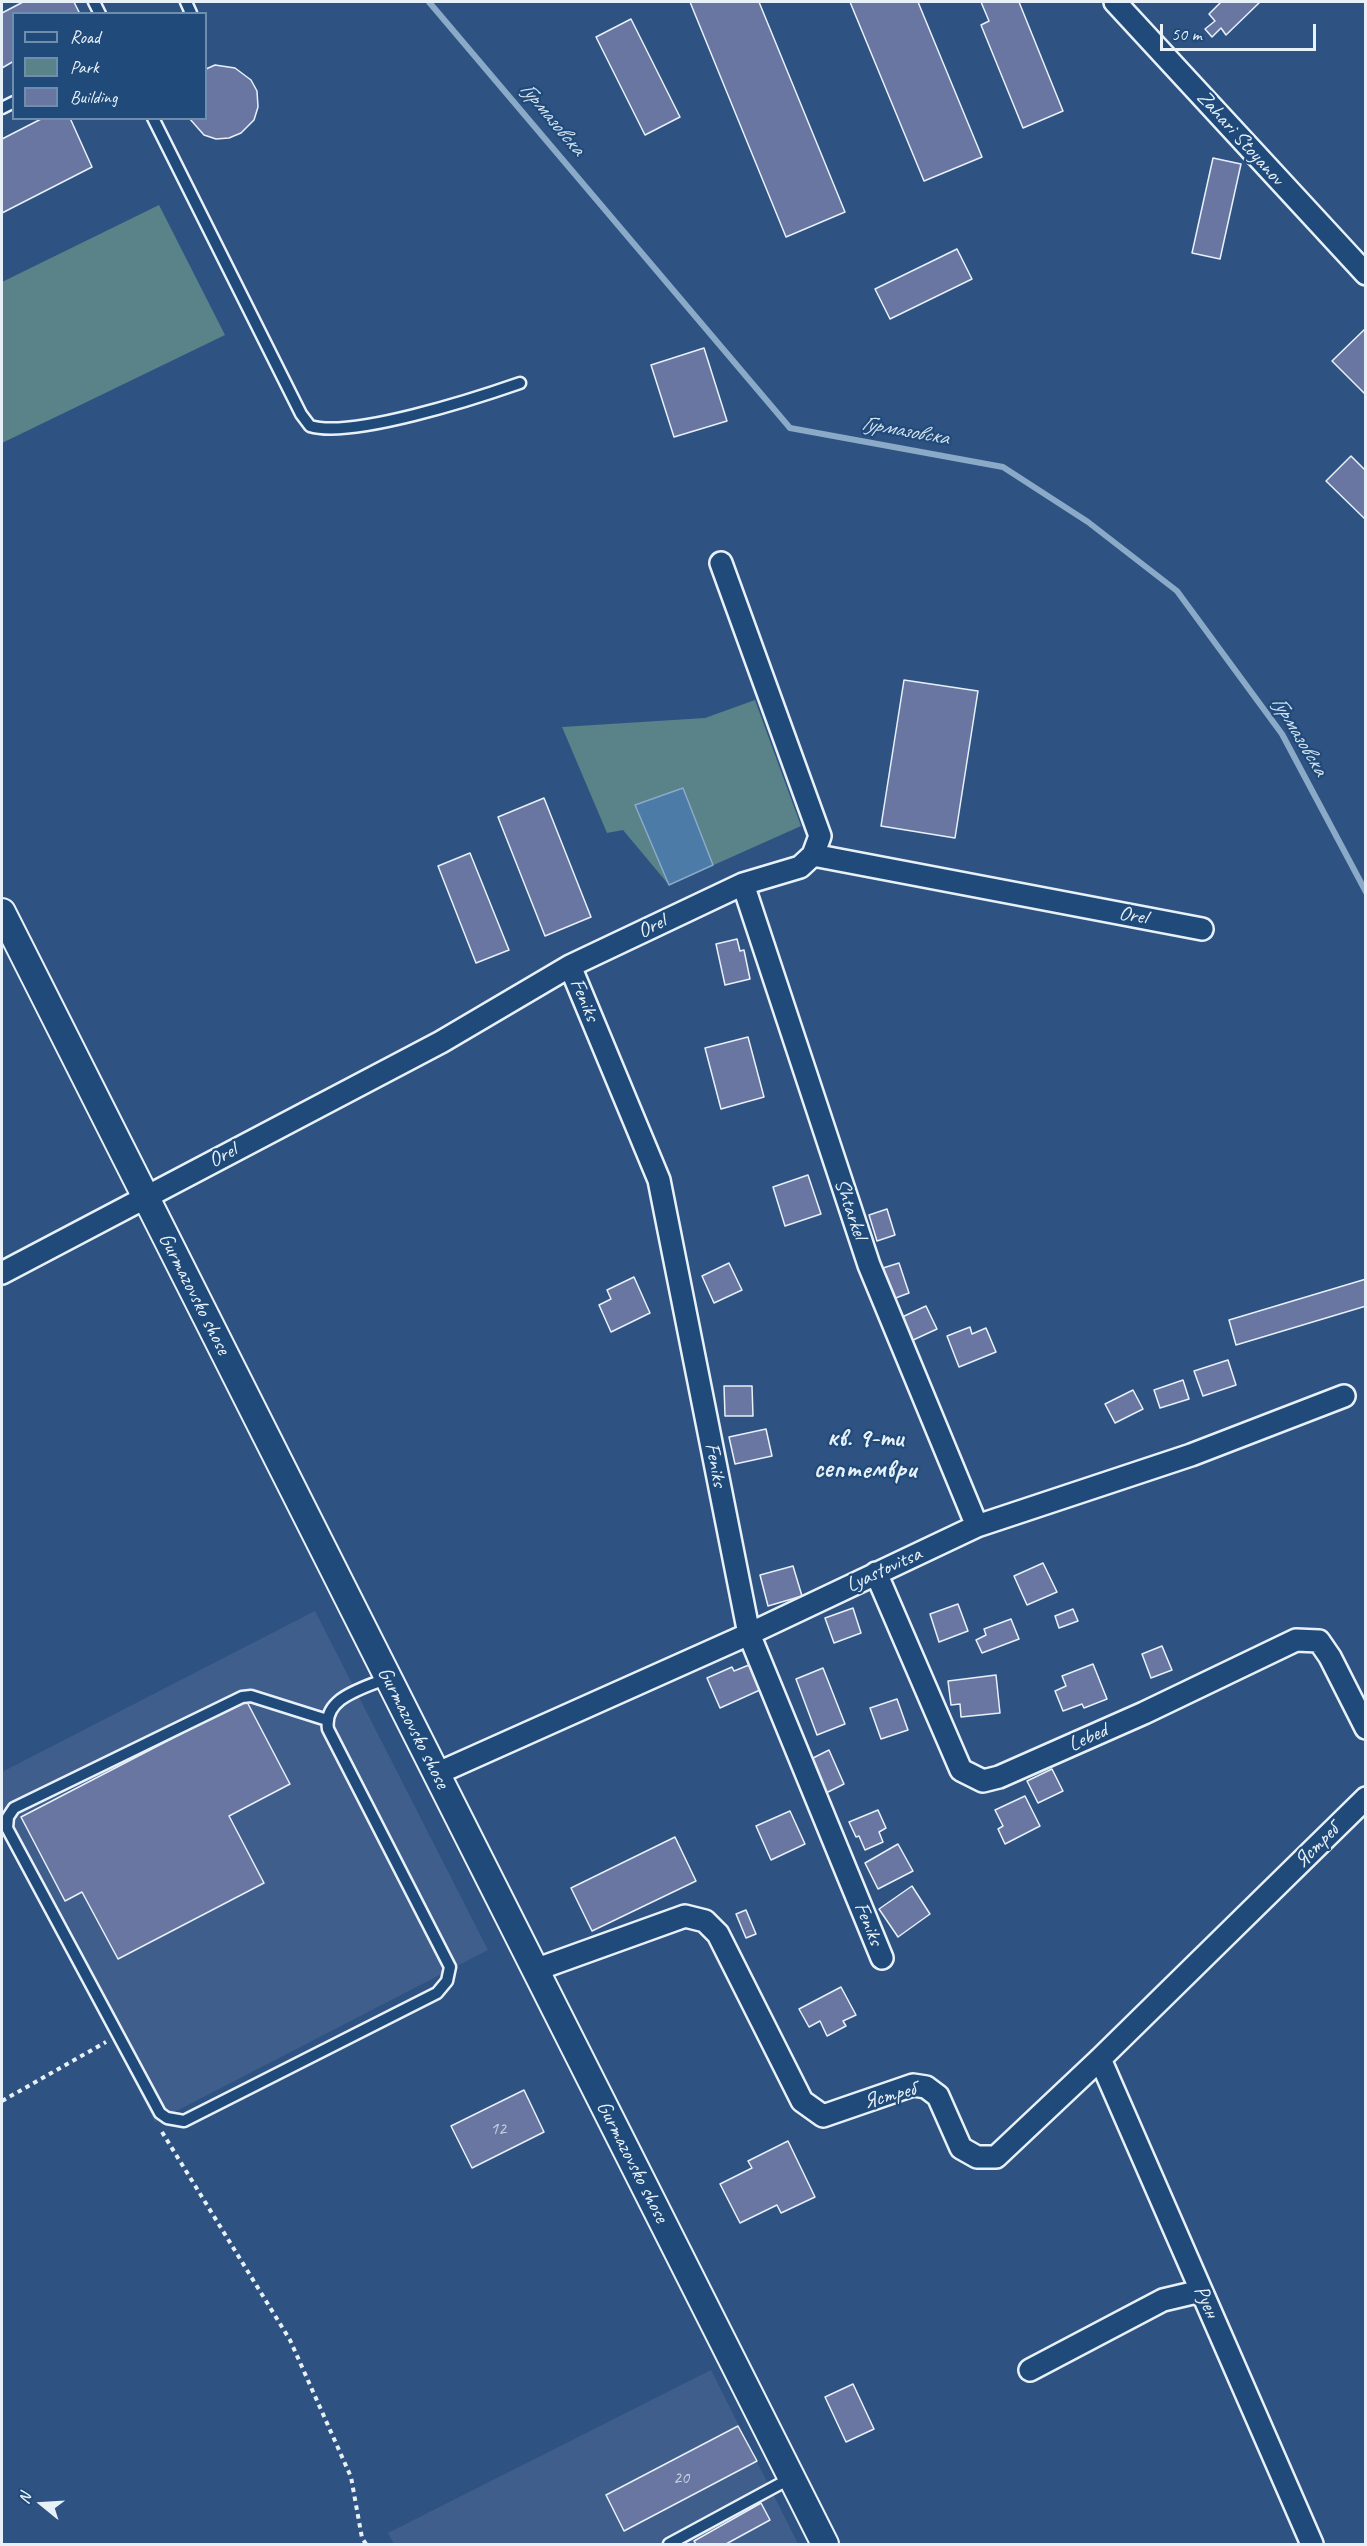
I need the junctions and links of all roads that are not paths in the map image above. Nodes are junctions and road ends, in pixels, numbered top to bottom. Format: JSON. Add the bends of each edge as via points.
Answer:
{"nodes":[{"id":1,"x":1115,"y":2,"type":"edge"},
{"id":2,"x":154,"y":120,"type":"edge"},
{"id":3,"x":1365,"y":274,"type":"edge"},
{"id":4,"x":520,"y":383,"type":"dead end"},
{"id":5,"x":721,"y":562,"type":"dead end"},
{"id":6,"x":813,"y":855,"type":"junction"},
{"id":7,"x":743,"y":884,"type":"junction"},
{"id":8,"x":2,"y":912,"type":"edge"},
{"id":9,"x":1202,"y":929,"type":"dead end"},
{"id":10,"x":570,"y":966,"type":"junction"},
{"id":11,"x":145,"y":1197,"type":"junction"},
{"id":12,"x":2,"y":1273,"type":"edge"},
{"id":13,"x":1344,"y":1396,"type":"dead end"},
{"id":14,"x":977,"y":1526,"type":"junction"},
{"id":15,"x":876,"y":1573,"type":"junction"},
{"id":16,"x":749,"y":1634,"type":"junction"},
{"id":17,"x":388,"y":1678,"type":"junction"},
{"id":18,"x":327,"y":1720,"type":"junction"},
{"id":19,"x":1365,"y":1728,"type":"edge"},
{"id":20,"x":436,"y":1774,"type":"junction"},
{"id":21,"x":1365,"y":1798,"type":"edge"},
{"id":22,"x":882,"y":1958,"type":"dead end"},
{"id":23,"x":535,"y":1970,"type":"junction"},
{"id":24,"x":1100,"y":2059,"type":"junction"},
{"id":25,"x":1202,"y":2292,"type":"junction"},
{"id":26,"x":1030,"y":2370,"type":"dead end"},
{"id":27,"x":791,"y":2478,"type":"junction"},
{"id":28,"x":669,"y":2544,"type":"edge"},
{"id":29,"x":825,"y":2544,"type":"edge"},
{"id":30,"x":1312,"y":2544,"type":"edge"}],
"edges":[{"from":1,"to":3,"type":"street","name":"Zahari Stoyanov"},
{"from":2,"to":4,"type":"lane","via":[[310,426],[333,429],[369,423],[456,405]]},
{"from":5,"to":6,"type":"street","via":[[820,836]]},
{"from":6,"to":7,"type":"street","name":"Orel","via":[[800,867]]},
{"from":6,"to":9,"type":"street","name":"Orel"},
{"from":7,"to":10,"type":"street","name":"Orel"},
{"from":7,"to":14,"type":"street","name":"Shtarkel","via":[[869,1265]]},
{"from":8,"to":11,"type":"street","name":"Gurmazovsko shose"},
{"from":10,"to":11,"type":"street","name":"Orel","via":[[441,1042]]},
{"from":10,"to":16,"type":"street","name":"Feniks","via":[[659,1180]]},
{"from":11,"to":12,"type":"street","name":"Orel"},
{"from":11,"to":17,"type":"street","name":"Gurmazovsko shose"},
{"from":13,"to":14,"type":"street","name":"Lyastovitsa","via":[[1191,1455]]},
{"from":14,"to":15,"type":"street","name":"Lyastovitsa"},
{"from":15,"to":16,"type":"street","name":"Lyastovitsa"},
{"from":15,"to":19,"type":"street","name":"Lebed","via":[[962,1770],[983,1781],[1144,1713],[1296,1640],[1319,1641]]},
{"from":16,"to":20,"type":"street","name":"Lyastovitsa"},
{"from":16,"to":22,"type":"street","name":"Feniks"},
{"from":17,"to":18,"type":"lane","via":[[336,1701]]},
{"from":17,"to":20,"type":"street","name":"Gurmazovsko shose"},
{"from":18,"to":18,"type":"lane","via":[[328,1729],[450,1967],[447,1982],[437,1993],[184,2121],[167,2118],[160,2113],[7,1828],[8,1817],[14,1809],[243,1697]]},
{"from":20,"to":23,"type":"street","name":"Gurmazovsko shose"},
{"from":21,"to":24,"type":"street","name":"Ястреб"},
{"from":23,"to":24,"type":"street","name":"Ястреб","via":[[685,1916],[705,1921],[718,1934],[801,2101],[823,2116],[913,2085],[926,2086],[938,2096],[961,2148],[977,2157],[996,2157]]},
{"from":23,"to":27,"type":"street","name":"Gurmazovsko shose"},
{"from":24,"to":25,"type":"street","name":"Руен"},
{"from":25,"to":26,"type":"street","via":[[1163,2300]]},
{"from":25,"to":30,"type":"street","name":"Руен"},
{"from":27,"to":28,"type":"lane"},
{"from":27,"to":29,"type":"street","name":"Gurmazovsko shose"}]}
